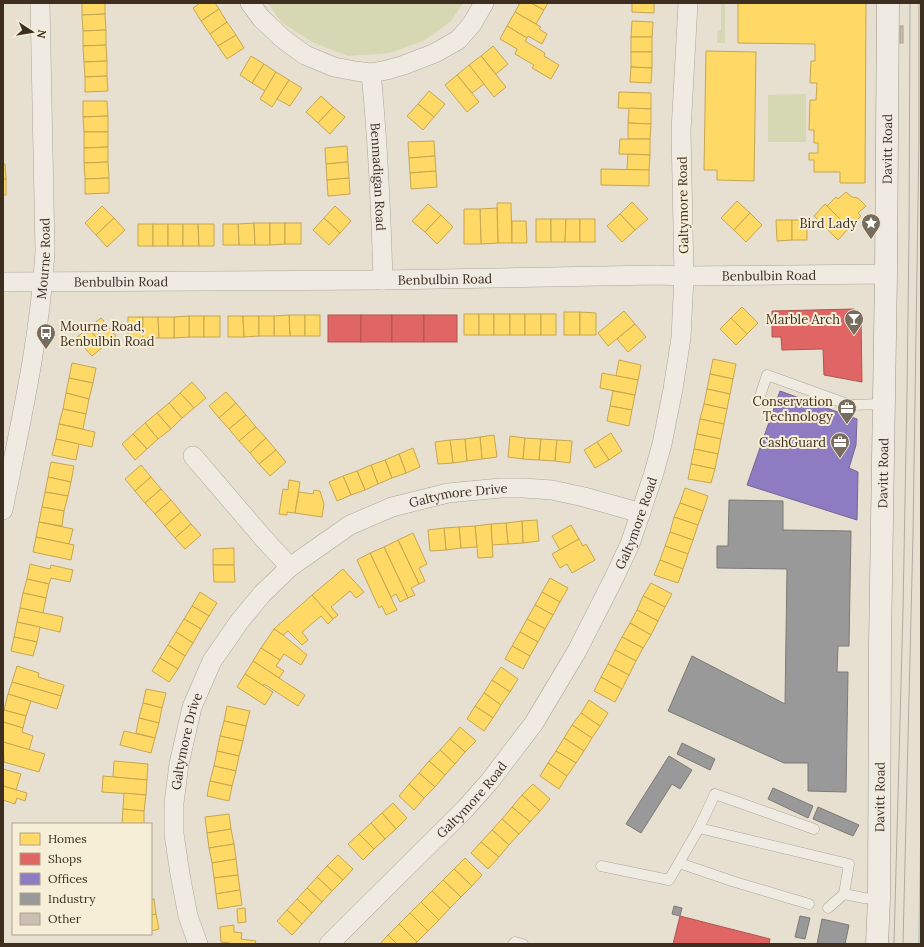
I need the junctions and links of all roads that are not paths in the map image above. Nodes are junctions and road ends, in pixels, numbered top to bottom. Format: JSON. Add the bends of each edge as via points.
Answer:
{"nodes":[{"id":1,"x":40,"y":3,"type":"edge"},
{"id":2,"x":250,"y":3,"type":"edge"},
{"id":3,"x":484,"y":3,"type":"edge"},
{"id":4,"x":688,"y":3,"type":"edge"},
{"id":5,"x":888,"y":3,"type":"edge"},
{"id":6,"x":371,"y":73,"type":"junction"},
{"id":7,"x":886,"y":274,"type":"junction"},
{"id":8,"x":684,"y":276,"type":"junction"},
{"id":9,"x":383,"y":280,"type":"junction"},
{"id":10,"x":3,"y":282,"type":"edge"},
{"id":11,"x":44,"y":282,"type":"junction"},
{"id":12,"x":758,"y":402,"type":"dead end"},
{"id":13,"x":884,"y":404,"type":"junction"},
{"id":14,"x":193,"y":456,"type":"dead end"},
{"id":15,"x":3,"y":510,"type":"edge"},
{"id":16,"x":641,"y":512,"type":"junction"},
{"id":17,"x":290,"y":567,"type":"junction"},
{"id":18,"x":699,"y":828,"type":"junction"},
{"id":19,"x":814,"y":829,"type":"dead end"},
{"id":20,"x":679,"y":863,"type":"junction"},
{"id":21,"x":601,"y":866,"type":"dead end"},
{"id":22,"x":844,"y":894,"type":"junction"},
{"id":23,"x":879,"y":899,"type":"junction"},
{"id":24,"x":809,"y":904,"type":"dead end"},
{"id":25,"x":828,"y":908,"type":"dead end"},
{"id":26,"x":334,"y":942,"type":"edge"},
{"id":27,"x":198,"y":944,"type":"edge"},
{"id":28,"x":513,"y":944,"type":"edge"},
{"id":29,"x":523,"y":944,"type":"edge"},
{"id":30,"x":877,"y":944,"type":"edge"}],
"edges":[{"from":1,"to":11,"type":"street","name":"Mourne Road"},
{"from":2,"to":6,"type":"street","via":[[261,18],[282,38],[305,55],[334,67]]},
{"from":3,"to":6,"type":"street","via":[[472,24],[458,40],[435,53],[404,65]]},
{"from":4,"to":8,"type":"street","name":"Galtymore Road","via":[[681,132]]},
{"from":5,"to":7,"type":"main road","name":"Davitt Road"},
{"from":6,"to":9,"type":"street","name":"Benmadigan Road"},
{"from":7,"to":8,"type":"street","name":"Benbulbin Road"},
{"from":7,"to":13,"type":"main road","name":"Davitt Road"},
{"from":8,"to":9,"type":"street","name":"Benbulbin Road"},
{"from":8,"to":16,"type":"street","name":"Galtymore Road","via":[[681,338],[673,389],[662,444]]},
{"from":9,"to":11,"type":"street","name":"Benbulbin Road"},
{"from":10,"to":11,"type":"street","name":"Benbulbin Road"},
{"from":11,"to":15,"type":"street","name":"Mourne Road","via":[[32,361]]},
{"from":12,"to":13,"type":"lane","via":[[766,375],[850,405]]},
{"from":13,"to":23,"type":"main road","name":"Davitt Road"},
{"from":14,"to":17,"type":"street"},
{"from":16,"to":17,"type":"street","name":"Galtymore Drive","via":[[552,490],[501,488],[448,493],[392,507],[350,525]]},
{"from":16,"to":26,"type":"street","name":"Galtymore Road","via":[[630,544],[577,651],[534,723],[465,809]]},
{"from":17,"to":27,"type":"street","name":"Galtymore Drive","via":[[262,594],[239,622],[212,661],[192,707],[179,764],[174,803],[174,834],[188,916]]},
{"from":18,"to":19,"type":"lane","via":[[715,794]]},
{"from":18,"to":20,"type":"lane"},
{"from":18,"to":22,"type":"lane","via":[[849,864]]},
{"from":20,"to":21,"type":"lane","via":[[669,880]]},
{"from":20,"to":24,"type":"lane"},
{"from":22,"to":23,"type":"lane"},
{"from":22,"to":25,"type":"lane"},
{"from":23,"to":30,"type":"main road","name":"Davitt Road"},
{"from":28,"to":29,"type":"lane"}]}
